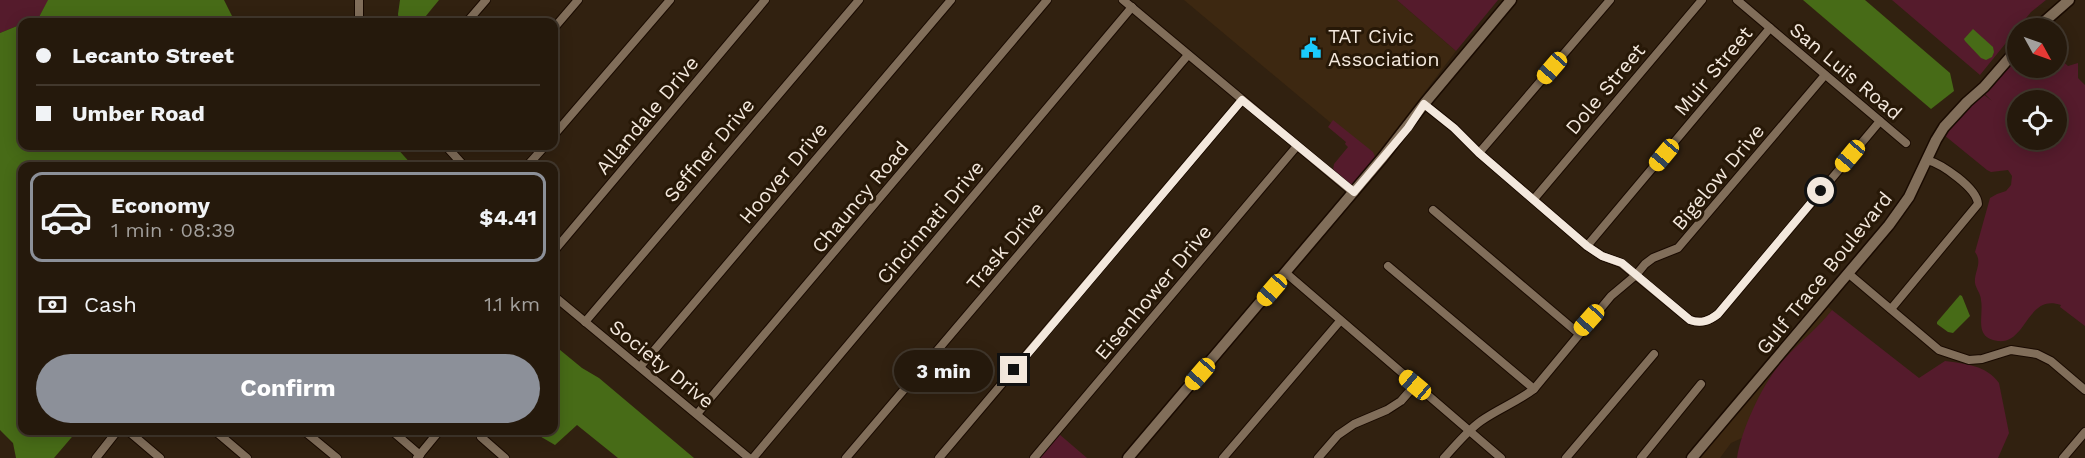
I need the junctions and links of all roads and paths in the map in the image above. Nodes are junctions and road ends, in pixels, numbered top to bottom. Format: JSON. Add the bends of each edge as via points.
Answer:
{"nodes":[{"id":1,"x":358,"y":0,"type":"edge"},
{"id":2,"x":486,"y":0,"type":"edge"},
{"id":3,"x":578,"y":0,"type":"edge"},
{"id":4,"x":670,"y":0,"type":"edge"},
{"id":5,"x":765,"y":0,"type":"edge"},
{"id":6,"x":859,"y":0,"type":"edge"},
{"id":7,"x":951,"y":0,"type":"edge"},
{"id":8,"x":1047,"y":0,"type":"edge"},
{"id":9,"x":1123,"y":0,"type":"edge"},
{"id":10,"x":1510,"y":0,"type":"edge"},
{"id":11,"x":1610,"y":0,"type":"edge"},
{"id":12,"x":1702,"y":0,"type":"edge"},
{"id":13,"x":1737,"y":0,"type":"edge"},
{"id":14,"x":2069,"y":0,"type":"edge"},
{"id":15,"x":1132,"y":7,"type":"junction"},
{"id":16,"x":359,"y":18,"type":"edge"},
{"id":17,"x":470,"y":18,"type":"edge"},
{"id":18,"x":2048,"y":18,"type":"edge"},
{"id":19,"x":558,"y":23,"type":"edge"},
{"id":20,"x":1770,"y":28,"type":"junction"},
{"id":21,"x":1188,"y":55,"type":"junction"},
{"id":22,"x":2007,"y":61,"type":"edge"},
{"id":23,"x":1825,"y":75,"type":"junction"},
{"id":24,"x":1242,"y":100,"type":"junction"},
{"id":25,"x":1424,"y":104,"type":"junction"},
{"id":26,"x":1880,"y":121,"type":"junction"},
{"id":27,"x":558,"y":130,"type":"edge"},
{"id":28,"x":1906,"y":143,"type":"dead end"},
{"id":29,"x":1297,"y":146,"type":"junction"},
{"id":30,"x":451,"y":150,"type":"edge"},
{"id":31,"x":541,"y":150,"type":"edge"},
{"id":32,"x":1479,"y":153,"type":"junction"},
{"id":33,"x":1927,"y":160,"type":"junction"},
{"id":34,"x":461,"y":162,"type":"edge"},
{"id":35,"x":531,"y":162,"type":"edge"},
{"id":36,"x":1354,"y":192,"type":"junction"},
{"id":37,"x":1534,"y":199,"type":"junction"},
{"id":38,"x":1433,"y":210,"type":"dead end"},
{"id":39,"x":558,"y":245,"type":"edge"},
{"id":40,"x":1587,"y":246,"type":"junction"},
{"id":41,"x":1388,"y":266,"type":"dead end"},
{"id":42,"x":1286,"y":273,"type":"junction"},
{"id":43,"x":1849,"y":274,"type":"junction"},
{"id":44,"x":1636,"y":275,"type":"junction"},
{"id":45,"x":558,"y":299,"type":"edge"},
{"id":46,"x":1891,"y":309,"type":"junction"},
{"id":47,"x":1340,"y":321,"type":"junction"},
{"id":48,"x":585,"y":322,"type":"junction"},
{"id":49,"x":1578,"y":333,"type":"junction"},
{"id":50,"x":1654,"y":354,"type":"dead end"},
{"id":51,"x":640,"y":367,"type":"junction"},
{"id":52,"x":1701,"y":384,"type":"dead end"},
{"id":53,"x":1415,"y":385,"type":"junction"},
{"id":54,"x":1534,"y":389,"type":"junction"},
{"id":55,"x":2085,"y":390,"type":"edge"},
{"id":56,"x":697,"y":414,"type":"junction"},
{"id":57,"x":1469,"y":431,"type":"junction"},
{"id":58,"x":2085,"y":432,"type":"edge"},
{"id":59,"x":114,"y":435,"type":"edge"},
{"id":60,"x":133,"y":435,"type":"edge"},
{"id":61,"x":220,"y":435,"type":"edge"},
{"id":62,"x":309,"y":435,"type":"edge"},
{"id":63,"x":396,"y":435,"type":"edge"},
{"id":64,"x":436,"y":435,"type":"edge"},
{"id":65,"x":481,"y":437,"type":"dead end"},
{"id":66,"x":418,"y":456,"type":"edge"},
{"id":67,"x":96,"y":458,"type":"edge"},
{"id":68,"x":160,"y":458,"type":"edge"},
{"id":69,"x":247,"y":458,"type":"edge"},
{"id":70,"x":337,"y":458,"type":"edge"},
{"id":71,"x":505,"y":458,"type":"edge"},
{"id":72,"x":751,"y":458,"type":"edge"},
{"id":73,"x":846,"y":458,"type":"edge"},
{"id":74,"x":939,"y":458,"type":"edge"},
{"id":75,"x":1034,"y":458,"type":"edge"},
{"id":76,"x":1128,"y":458,"type":"edge"},
{"id":77,"x":1223,"y":458,"type":"edge"},
{"id":78,"x":1318,"y":458,"type":"edge"},
{"id":79,"x":1444,"y":458,"type":"edge"},
{"id":80,"x":1501,"y":458,"type":"edge"},
{"id":81,"x":1566,"y":458,"type":"edge"},
{"id":82,"x":1641,"y":458,"type":"edge"},
{"id":83,"x":1692,"y":458,"type":"edge"},
{"id":84,"x":2062,"y":458,"type":"edge"}],
"edges":[{"from":1,"to":16,"type":"street"},
{"from":2,"to":17,"type":"street"},
{"from":3,"to":19,"type":"street"},
{"from":4,"to":27,"type":"street"},
{"from":5,"to":39,"type":"street","name":"Allandale Drive"},
{"from":6,"to":48,"type":"street","name":"Seffner Drive"},
{"from":7,"to":51,"type":"street","name":"Hoover Drive"},
{"from":8,"to":56,"type":"street","name":"Chauncy Road"},
{"from":9,"to":15,"type":"street"},
{"from":10,"to":25,"type":"street"},
{"from":11,"to":32,"type":"street"},
{"from":12,"to":37,"type":"street","name":"Dole Street"},
{"from":13,"to":20,"type":"street","name":"San Luis Road"},
{"from":14,"to":18,"type":"street"},
{"from":15,"to":21,"type":"street"},
{"from":15,"to":72,"type":"street","name":"Cincinnati Drive"},
{"from":20,"to":23,"type":"street","name":"San Luis Road"},
{"from":20,"to":40,"type":"street","name":"Muir Street"},
{"from":21,"to":24,"type":"street"},
{"from":21,"to":73,"type":"street","name":"Trask Drive"},
{"from":22,"to":33,"type":"street","name":"Gulf Trace Boulevard","via":[[1944,127]]},
{"from":23,"to":26,"type":"street","name":"San Luis Road"},
{"from":23,"to":44,"type":"street","name":"Bigelow Drive","via":[[1685,242],[1678,249],[1653,258]]},
{"from":24,"to":29,"type":"street"},
{"from":24,"to":74,"type":"street"},
{"from":25,"to":32,"type":"street"},
{"from":25,"to":36,"type":"street"},
{"from":26,"to":28,"type":"street","name":"San Luis Road"},
{"from":26,"to":44,"type":"street","via":[[1718,314],[1703,322],[1690,320]]},
{"from":29,"to":36,"type":"street"},
{"from":29,"to":75,"type":"street","name":"Eisenhower Drive"},
{"from":30,"to":34,"type":"street"},
{"from":31,"to":35,"type":"street"},
{"from":32,"to":37,"type":"street"},
{"from":33,"to":43,"type":"street","name":"Gulf Trace Boulevard","via":[[1900,211]]},
{"from":33,"to":46,"type":"street","via":[[1942,165],[1967,186],[1975,193],[1978,204]]},
{"from":36,"to":42,"type":"street"},
{"from":37,"to":40,"type":"street"},
{"from":38,"to":49,"type":"street"},
{"from":40,"to":44,"type":"street","via":[[1622,263]]},
{"from":41,"to":54,"type":"street"},
{"from":42,"to":47,"type":"street"},
{"from":42,"to":76,"type":"street"},
{"from":43,"to":46,"type":"street"},
{"from":43,"to":83,"type":"street","name":"Gulf Trace Boulevard"},
{"from":44,"to":49,"type":"street","name":"Bigelow Drive"},
{"from":45,"to":48,"type":"street","name":"Society Drive"},
{"from":46,"to":55,"type":"street","via":[[1939,350],[1969,360],[2011,350],[2037,354]]},
{"from":47,"to":53,"type":"street"},
{"from":47,"to":77,"type":"street"},
{"from":48,"to":51,"type":"street","name":"Society Drive"},
{"from":49,"to":54,"type":"street","name":"Bigelow Drive"},
{"from":50,"to":81,"type":"street"},
{"from":51,"to":56,"type":"street","name":"Society Drive"},
{"from":52,"to":82,"type":"street"},
{"from":53,"to":57,"type":"street"},
{"from":53,"to":78,"type":"street","via":[[1401,401],[1338,435]]},
{"from":54,"to":57,"type":"street","name":"Bigelow Drive"},
{"from":56,"to":72,"type":"street","name":"Society Drive"},
{"from":57,"to":79,"type":"street","name":"Bigelow Drive"},
{"from":57,"to":80,"type":"street"},
{"from":58,"to":84,"type":"street"},
{"from":59,"to":67,"type":"street"},
{"from":60,"to":68,"type":"street"},
{"from":61,"to":69,"type":"street"},
{"from":62,"to":70,"type":"street"},
{"from":63,"to":66,"type":"street"},
{"from":64,"to":66,"type":"street"},
{"from":65,"to":71,"type":"street"}]}
